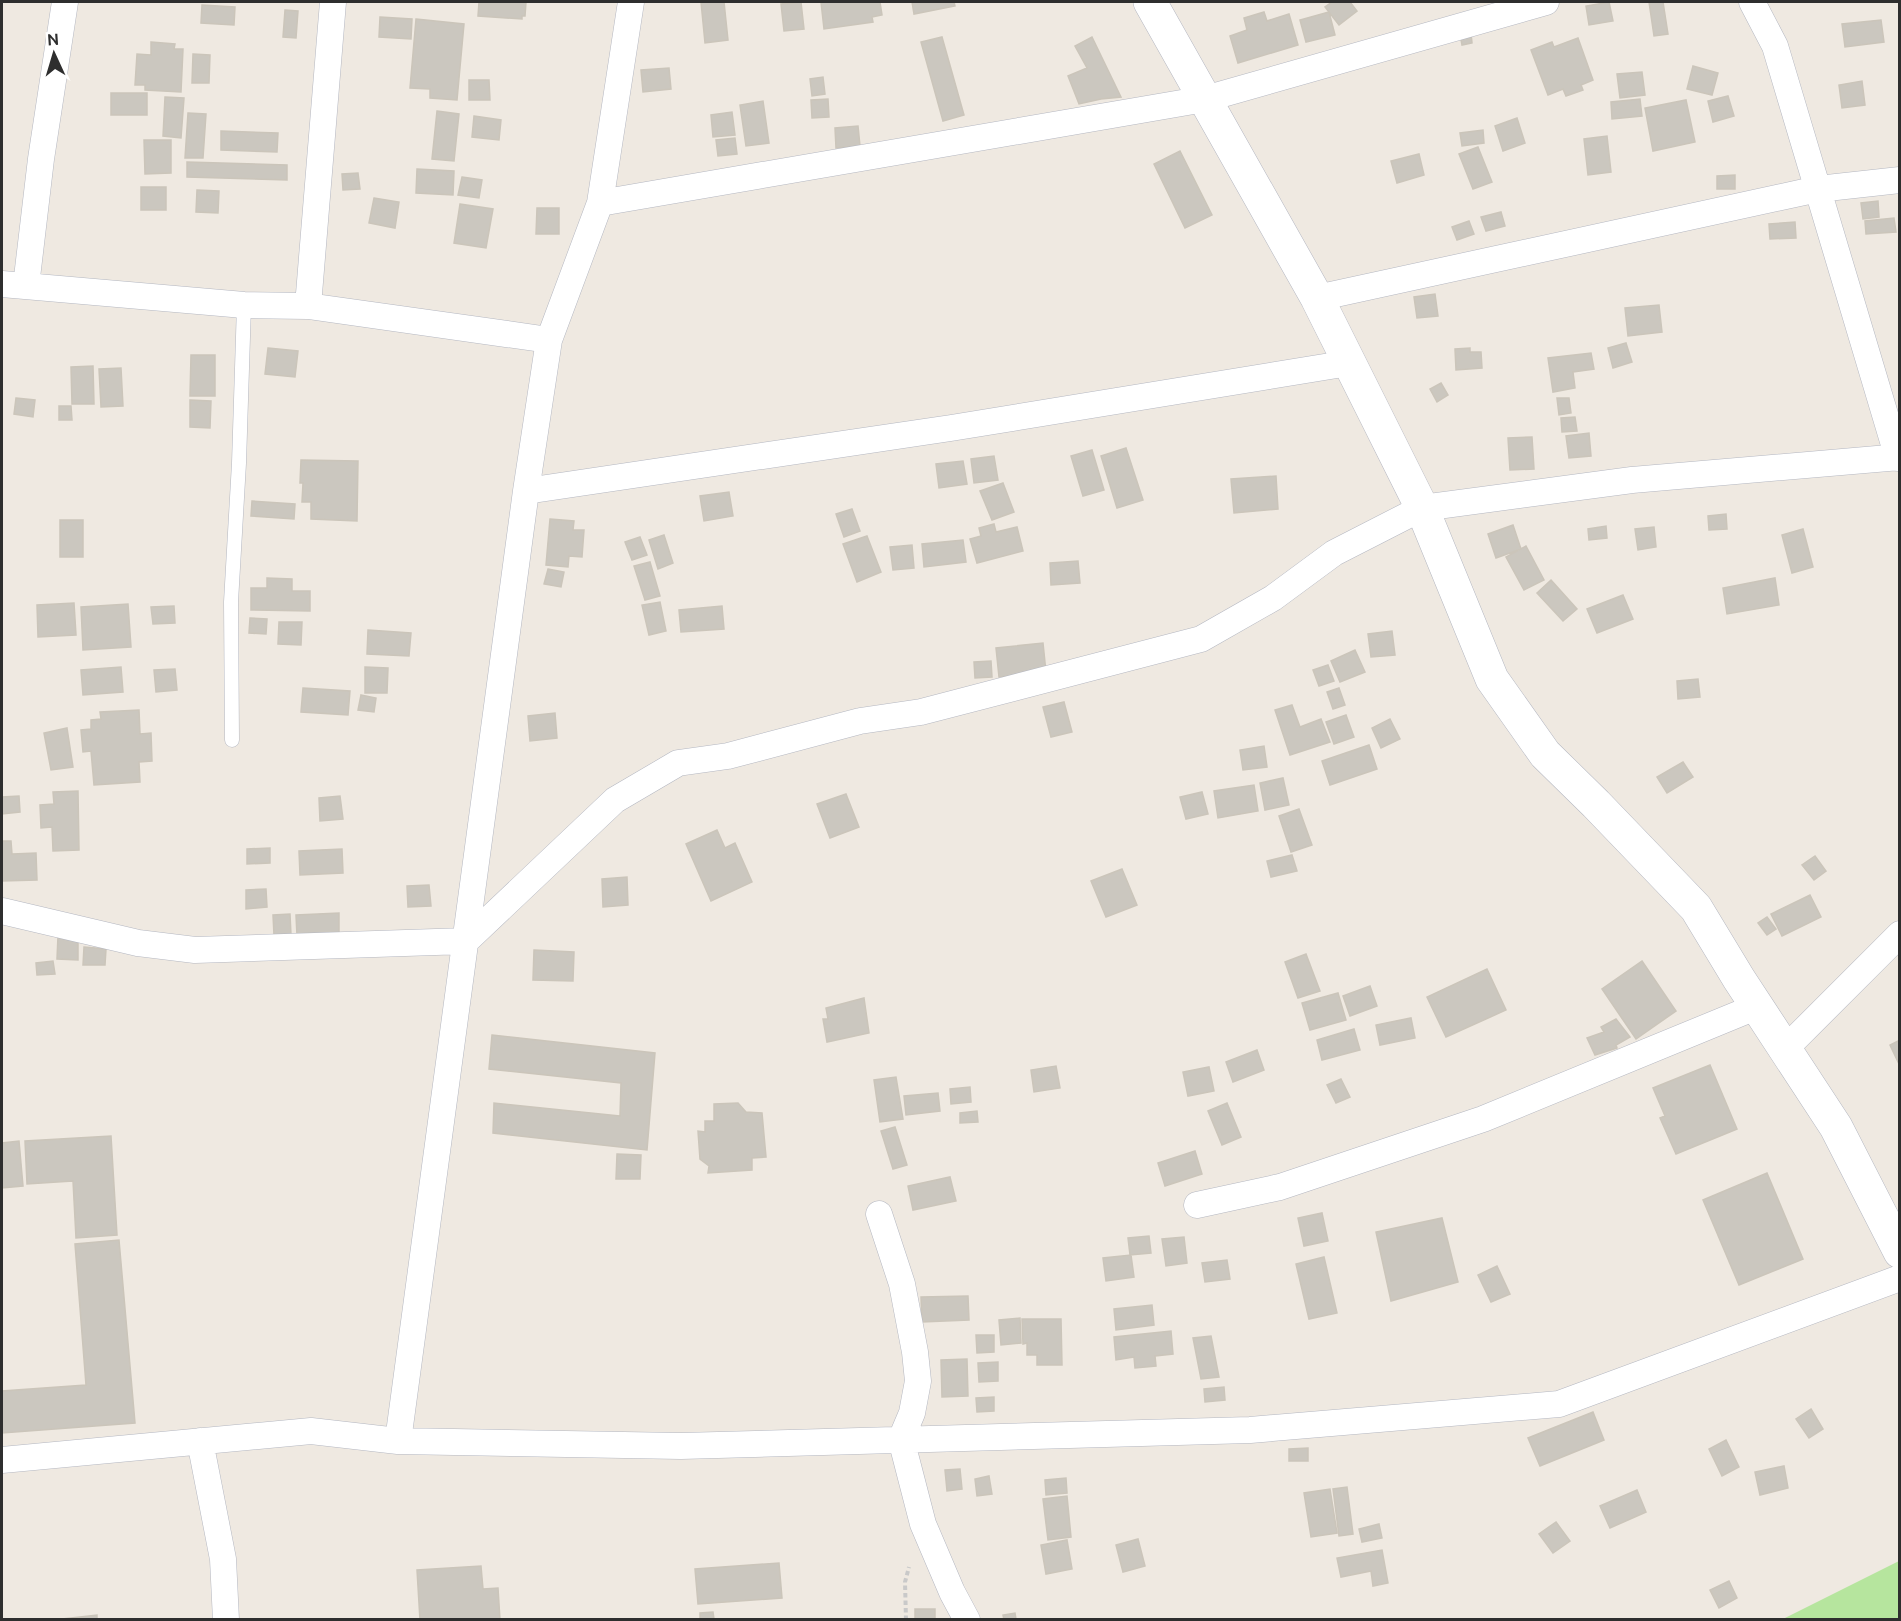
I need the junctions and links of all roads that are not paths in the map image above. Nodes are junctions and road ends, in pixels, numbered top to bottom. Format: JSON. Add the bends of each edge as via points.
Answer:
{"nodes":[{"id":1,"x":65,"y":2,"type":"edge"},
{"id":2,"x":333,"y":2,"type":"edge"},
{"id":3,"x":632,"y":2,"type":"edge"},
{"id":4,"x":1150,"y":2,"type":"edge"},
{"id":5,"x":1546,"y":2,"type":"edge"},
{"id":6,"x":1752,"y":2,"type":"edge"},
{"id":7,"x":1205,"y":99,"type":"junction"},
{"id":8,"x":1899,"y":180,"type":"edge"},
{"id":9,"x":1818,"y":189,"type":"junction"},
{"id":10,"x":600,"y":203,"type":"junction"},
{"id":11,"x":14,"y":285,"type":"edge"},
{"id":12,"x":1317,"y":298,"type":"junction"},
{"id":13,"x":244,"y":305,"type":"junction"},
{"id":14,"x":308,"y":306,"type":"junction"},
{"id":15,"x":549,"y":340,"type":"junction"},
{"id":16,"x":1349,"y":363,"type":"junction"},
{"id":17,"x":1899,"y":458,"type":"edge"},
{"id":18,"x":526,"y":491,"type":"junction"},
{"id":19,"x":1422,"y":508,"type":"junction"},
{"id":20,"x":232,"y":740,"type":"dead end"},
{"id":21,"x":2,"y":911,"type":"edge"},
{"id":22,"x":1899,"y":934,"type":"edge"},
{"id":23,"x":466,"y":941,"type":"junction"},
{"id":24,"x":1758,"y":1006,"type":"junction"},
{"id":25,"x":1785,"y":1049,"type":"junction"},
{"id":26,"x":1197,"y":1205,"type":"dead end"},
{"id":27,"x":879,"y":1214,"type":"dead end"},
{"id":28,"x":1899,"y":1252,"type":"edge"},
{"id":29,"x":1899,"y":1278,"type":"edge"},
{"id":30,"x":901,"y":1439,"type":"junction"},
{"id":31,"x":200,"y":1441,"type":"junction"},
{"id":32,"x":398,"y":1441,"type":"junction"},
{"id":33,"x":2,"y":1460,"type":"edge"},
{"id":34,"x":226,"y":1620,"type":"edge"},
{"id":35,"x":967,"y":1620,"type":"edge"}],
"edges":[{"from":1,"to":11,"type":"street","via":[[41,159]]},
{"from":2,"to":14,"type":"street"},
{"from":3,"to":10,"type":"street"},
{"from":4,"to":7,"type":"street"},
{"from":5,"to":7,"type":"street"},
{"from":6,"to":9,"type":"street","via":[[1775,46]]},
{"from":7,"to":10,"type":"street"},
{"from":7,"to":12,"type":"street"},
{"from":8,"to":9,"type":"street"},
{"from":9,"to":12,"type":"street"},
{"from":9,"to":17,"type":"street"},
{"from":10,"to":15,"type":"street"},
{"from":11,"to":13,"type":"street"},
{"from":12,"to":16,"type":"street"},
{"from":13,"to":14,"type":"street"},
{"from":13,"to":20,"type":"lane","via":[[231,602]]},
{"from":14,"to":15,"type":"street"},
{"from":15,"to":18,"type":"street"},
{"from":16,"to":18,"type":"street"},
{"from":16,"to":19,"type":"street"},
{"from":17,"to":19,"type":"street","via":[[1632,480]]},
{"from":18,"to":23,"type":"street"},
{"from":19,"to":23,"type":"street","via":[[1334,554],[1273,598],[1201,639],[921,712],[860,720],[728,756],[678,764],[615,800]]},
{"from":19,"to":24,"type":"street","via":[[1492,679],[1545,754],[1696,908]]},
{"from":21,"to":23,"type":"street","via":[[138,943],[195,950]]},
{"from":22,"to":25,"type":"street"},
{"from":23,"to":32,"type":"street"},
{"from":24,"to":25,"type":"street"},
{"from":24,"to":26,"type":"street","via":[[1483,1119],[1280,1187]]},
{"from":25,"to":28,"type":"street","via":[[1836,1127]]},
{"from":27,"to":30,"type":"street","via":[[902,1284],[918,1381],[912,1413]]},
{"from":29,"to":30,"type":"street","via":[[1559,1404],[1250,1430]]},
{"from":30,"to":32,"type":"street","via":[[681,1446]]},
{"from":30,"to":35,"type":"street","via":[[923,1524]]},
{"from":31,"to":32,"type":"street","via":[[311,1431]]},
{"from":31,"to":33,"type":"street"},
{"from":31,"to":34,"type":"street","via":[[223,1558]]}]}
